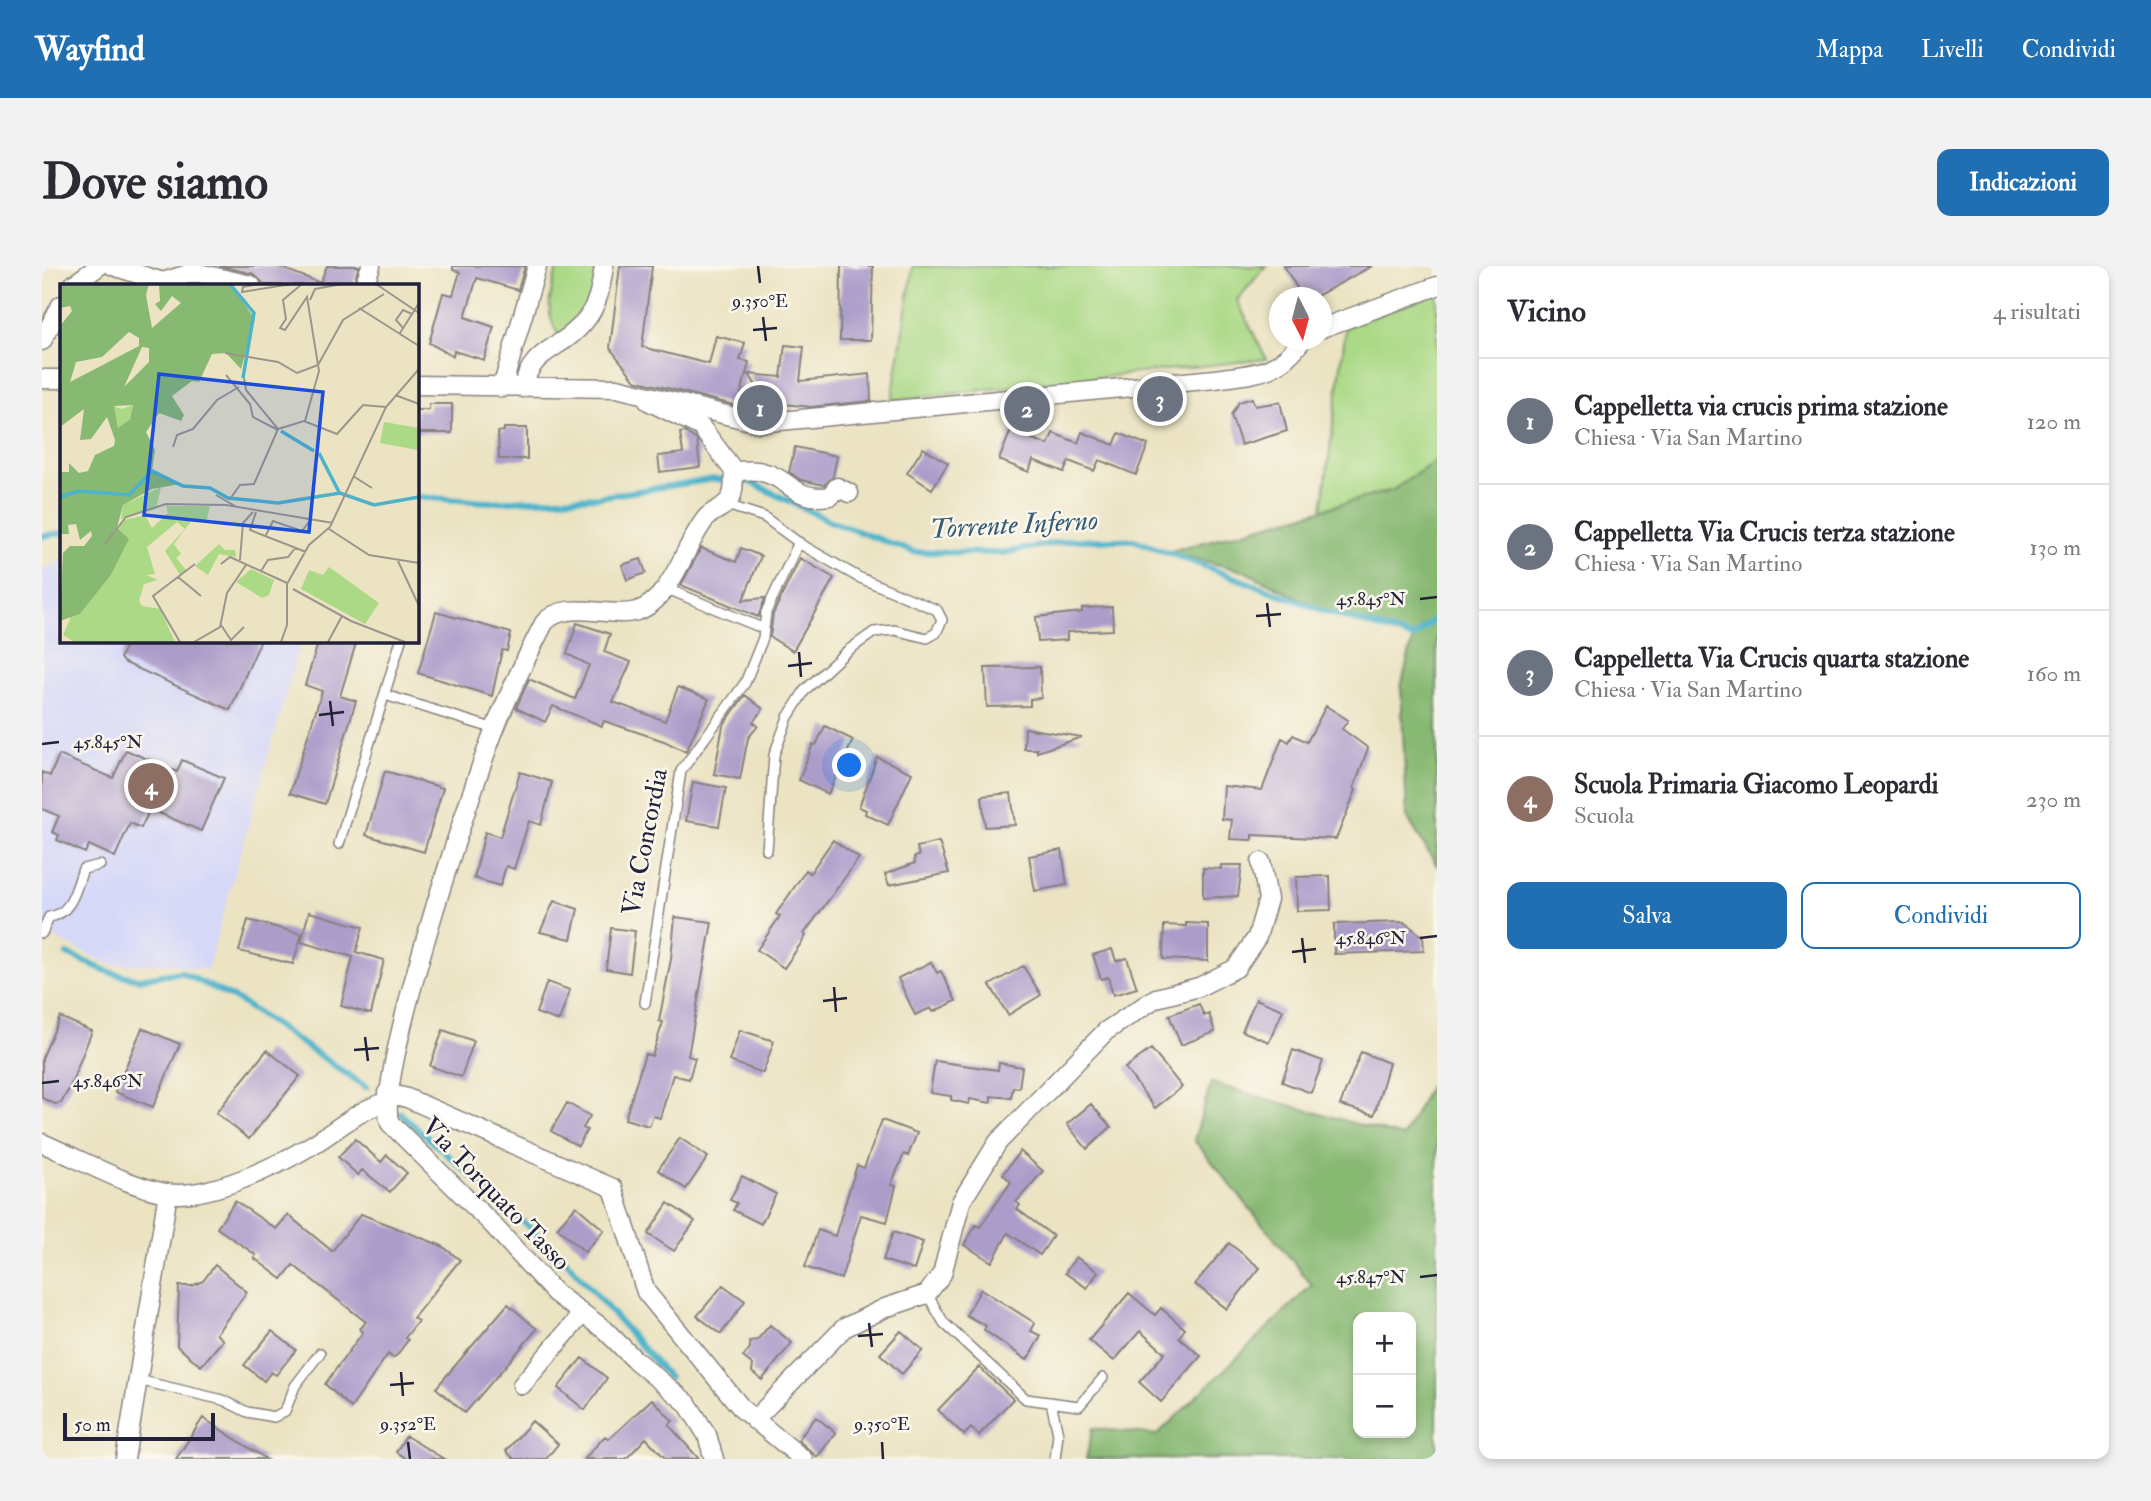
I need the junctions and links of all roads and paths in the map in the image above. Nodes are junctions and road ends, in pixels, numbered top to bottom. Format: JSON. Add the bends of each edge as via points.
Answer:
{"nodes":[{"id":1,"x":99,"y":266,"type":"edge"},
{"id":2,"x":113,"y":266,"type":"edge"},
{"id":3,"x":371,"y":266,"type":"edge"},
{"id":4,"x":537,"y":266,"type":"edge"},
{"id":5,"x":604,"y":266,"type":"edge"},
{"id":6,"x":74,"y":284,"type":"edge"},
{"id":7,"x":247,"y":284,"type":"edge"},
{"id":8,"x":364,"y":284,"type":"edge"},
{"id":9,"x":1437,"y":286,"type":"edge"},
{"id":10,"x":60,"y":307,"type":"edge"},
{"id":11,"x":1332,"y":324,"type":"edge"},
{"id":12,"x":42,"y":341,"type":"edge"},
{"id":13,"x":1295,"y":350,"type":"edge"},
{"id":14,"x":42,"y":379,"type":"edge"},
{"id":15,"x":60,"y":379,"type":"edge"},
{"id":16,"x":418,"y":385,"type":"edge"},
{"id":17,"x":502,"y":388,"type":"junction"},
{"id":18,"x":523,"y":388,"type":"junction"},
{"id":19,"x":639,"y":396,"type":"junction"},
{"id":20,"x":732,"y":486,"type":"junction"},
{"id":21,"x":849,"y":493,"type":"dead end"},
{"id":22,"x":799,"y":542,"type":"junction"},
{"id":23,"x":665,"y":588,"type":"junction"},
{"id":24,"x":762,"y":628,"type":"junction"},
{"id":25,"x":400,"y":642,"type":"edge"},
{"id":26,"x":385,"y":695,"type":"junction"},
{"id":27,"x":495,"y":729,"type":"junction"},
{"id":28,"x":339,"y":844,"type":"dead end"},
{"id":29,"x":767,"y":850,"type":"dead end"},
{"id":30,"x":1261,"y":862,"type":"dead end"},
{"id":31,"x":100,"y":865,"type":"dead end"},
{"id":32,"x":45,"y":914,"type":"edge"},
{"id":33,"x":42,"y":933,"type":"edge"},
{"id":34,"x":645,"y":1003,"type":"dead end"},
{"id":35,"x":386,"y":1098,"type":"junction"},
{"id":36,"x":42,"y":1143,"type":"edge"},
{"id":37,"x":168,"y":1193,"type":"junction"},
{"id":38,"x":927,"y":1294,"type":"junction"},
{"id":39,"x":582,"y":1314,"type":"junction"},
{"id":40,"x":320,"y":1353,"type":"dead end"},
{"id":41,"x":1103,"y":1378,"type":"dead end"},
{"id":42,"x":138,"y":1380,"type":"junction"},
{"id":43,"x":522,"y":1385,"type":"dead end"},
{"id":44,"x":1051,"y":1402,"type":"junction"},
{"id":45,"x":754,"y":1420,"type":"junction"},
{"id":46,"x":125,"y":1459,"type":"edge"},
{"id":47,"x":714,"y":1459,"type":"edge"},
{"id":48,"x":803,"y":1459,"type":"edge"},
{"id":49,"x":1055,"y":1459,"type":"edge"}],
"edges":[{"from":1,"to":6,"type":"street"},
{"from":2,"to":7,"type":"street","via":[[163,282],[194,272]]},
{"from":3,"to":8,"type":"street"},
{"from":4,"to":17,"type":"street"},
{"from":5,"to":18,"type":"street","via":[[598,298],[588,317],[576,331],[533,360]]},
{"from":9,"to":11,"type":"street"},
{"from":10,"to":12,"type":"street"},
{"from":13,"to":19,"type":"street","via":[[1269,371],[813,420],[759,423]]},
{"from":14,"to":15,"type":"street"},
{"from":16,"to":17,"type":"street"},
{"from":17,"to":18,"type":"street"},
{"from":18,"to":19,"type":"street","via":[[617,388]]},
{"from":19,"to":20,"type":"street","via":[[701,427]]},
{"from":20,"to":21,"type":"street","via":[[763,472],[814,499],[830,496],[837,487]]},
{"from":20,"to":22,"type":"lane"},
{"from":20,"to":23,"type":"street"},
{"from":22,"to":24,"type":"lane","name":"Via Concordia"},
{"from":22,"to":29,"type":"lane","via":[[858,577],[937,610],[942,620],[936,633],[927,638],[891,630],[865,637],[806,690],[788,717],[774,755]]},
{"from":23,"to":24,"type":"lane"},
{"from":23,"to":27,"type":"street","via":[[639,611],[561,612],[547,620]]},
{"from":24,"to":34,"type":"lane","name":"Via Concordia","via":[[763,638],[745,683],[681,771]]},
{"from":25,"to":26,"type":"lane"},
{"from":26,"to":27,"type":"lane"},
{"from":26,"to":28,"type":"lane"},
{"from":27,"to":35,"type":"street","via":[[443,882]]},
{"from":30,"to":38,"type":"street","via":[[1268,899],[1257,937],[1236,968],[1199,988],[1156,998],[1106,1031],[998,1142],[961,1202],[942,1274]]},
{"from":31,"to":32,"type":"lane","via":[[83,869],[71,903],[58,916]]},
{"from":32,"to":33,"type":"lane"},
{"from":35,"to":37,"type":"street","via":[[311,1146],[256,1172],[199,1192]]},
{"from":35,"to":39,"type":"street","name":"Via Torquato Tasso","via":[[390,1123],[555,1293]]},
{"from":35,"to":45,"type":"street","via":[[407,1098],[613,1188],[646,1292]]},
{"from":36,"to":37,"type":"street"},
{"from":37,"to":42,"type":"street"},
{"from":38,"to":44,"type":"lane","via":[[944,1323],[1026,1399]]},
{"from":38,"to":45,"type":"street","via":[[844,1328]]},
{"from":39,"to":43,"type":"street"},
{"from":39,"to":47,"type":"street","name":"Via Torquato Tasso","via":[[690,1406],[707,1435]]},
{"from":40,"to":42,"type":"lane","via":[[280,1416],[247,1412],[223,1400]]},
{"from":41,"to":44,"type":"lane","via":[[1079,1406]]},
{"from":42,"to":46,"type":"street"},
{"from":44,"to":49,"type":"lane","via":[[1058,1434]]},
{"from":45,"to":48,"type":"street"}]}
